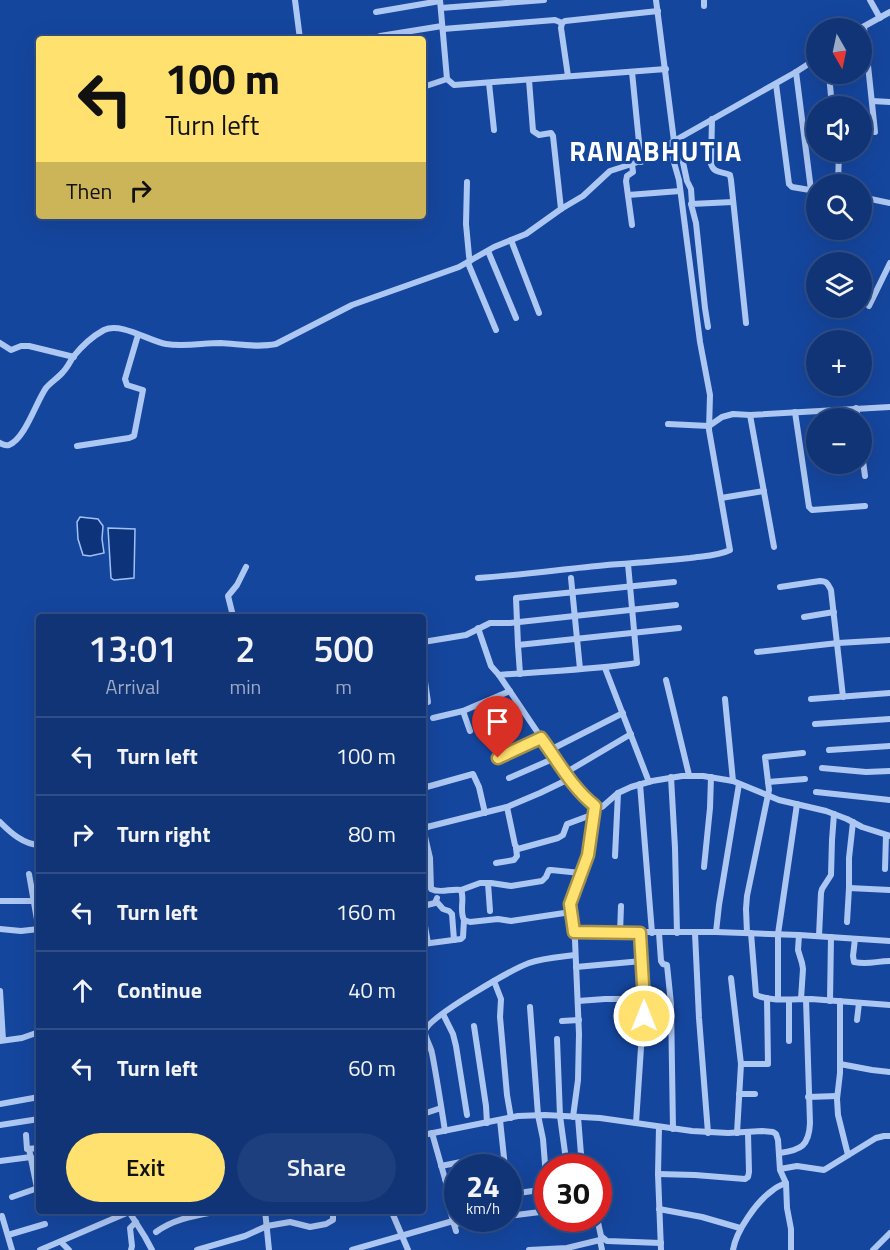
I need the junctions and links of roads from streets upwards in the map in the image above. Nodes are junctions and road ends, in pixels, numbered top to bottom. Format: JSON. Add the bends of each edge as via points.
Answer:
{"nodes":[{"id":1,"x":296,"y":0,"type":"edge"},
{"id":2,"x":544,"y":0,"type":"edge"},
{"id":3,"x":656,"y":0,"type":"edge"},
{"id":4,"x":870,"y":0,"type":"edge"},
{"id":5,"x":440,"y":3,"type":"edge"},
{"id":6,"x":658,"y":11,"type":"junction"},
{"id":7,"x":376,"y":12,"type":"dead end"},
{"id":8,"x":890,"y":12,"type":"edge"},
{"id":9,"x":880,"y":18,"type":"junction"},
{"id":10,"x":872,"y":22,"type":"edge"},
{"id":11,"x":562,"y":23,"type":"junction"},
{"id":12,"x":443,"y":27,"type":"junction"},
{"id":13,"x":300,"y":36,"type":"edge"},
{"id":14,"x":380,"y":36,"type":"dead end"},
{"id":15,"x":806,"y":66,"type":"edge"},
{"id":16,"x":666,"y":69,"type":"junction"},
{"id":17,"x":632,"y":72,"type":"junction"},
{"id":18,"x":796,"y":72,"type":"junction"},
{"id":19,"x":568,"y":76,"type":"junction"},
{"id":20,"x":447,"y":79,"type":"junction"},
{"id":21,"x":529,"y":80,"type":"junction"},
{"id":22,"x":489,"y":83,"type":"junction"},
{"id":23,"x":776,"y":84,"type":"junction"},
{"id":24,"x":426,"y":86,"type":"edge"},
{"id":25,"x":872,"y":100,"type":"joint"},
{"id":26,"x":890,"y":102,"type":"edge"},
{"id":27,"x":712,"y":119,"type":"junction"},
{"id":28,"x":494,"y":130,"type":"dead end"},
{"id":29,"x":875,"y":132,"type":"dead end"},
{"id":30,"x":674,"y":141,"type":"junction"},
{"id":31,"x":641,"y":162,"type":"junction"},
{"id":32,"x":632,"y":164,"type":"junction"},
{"id":33,"x":811,"y":174,"type":"edge"},
{"id":34,"x":467,"y":182,"type":"dead end"},
{"id":35,"x":806,"y":189,"type":"edge"},
{"id":36,"x":680,"y":191,"type":"junction"},
{"id":37,"x":628,"y":195,"type":"junction"},
{"id":38,"x":872,"y":199,"type":"edge"},
{"id":39,"x":733,"y":202,"type":"junction"},
{"id":40,"x":692,"y":203,"type":"junction"},
{"id":41,"x":890,"y":203,"type":"edge"},
{"id":42,"x":561,"y":209,"type":"junction"},
{"id":43,"x":632,"y":225,"type":"dead end"},
{"id":44,"x":511,"y":240,"type":"junction"},
{"id":45,"x":488,"y":251,"type":"junction"},
{"id":46,"x":469,"y":260,"type":"junction"},
{"id":47,"x":890,"y":263,"type":"edge"},
{"id":48,"x":872,"y":300,"type":"edge"},
{"id":49,"x":539,"y":313,"type":"dead end"},
{"id":50,"x":516,"y":318,"type":"dead end"},
{"id":51,"x":746,"y":323,"type":"dead end"},
{"id":52,"x":708,"y":327,"type":"dead end"},
{"id":53,"x":496,"y":330,"type":"dead end"},
{"id":54,"x":138,"y":335,"type":"junction"},
{"id":55,"x":0,"y":343,"type":"edge"},
{"id":56,"x":74,"y":357,"type":"junction"},
{"id":57,"x":890,"y":407,"type":"edge"},
{"id":58,"x":856,"y":408,"type":"edge"},
{"id":59,"x":806,"y":411,"type":"edge"},
{"id":60,"x":795,"y":412,"type":"junction"},
{"id":61,"x":750,"y":415,"type":"junction"},
{"id":62,"x":668,"y":424,"type":"dead end"},
{"id":63,"x":709,"y":426,"type":"junction"},
{"id":64,"x":0,"y":443,"type":"edge"},
{"id":65,"x":77,"y":446,"type":"dead end"},
{"id":66,"x":764,"y":493,"type":"junction"},
{"id":67,"x":774,"y":493,"type":"dead end"},
{"id":68,"x":722,"y":498,"type":"junction"},
{"id":69,"x":865,"y":506,"type":"dead end"},
{"id":70,"x":774,"y":547,"type":"dead end"},
{"id":71,"x":628,"y":564,"type":"junction"},
{"id":72,"x":246,"y":567,"type":"dead end"},
{"id":73,"x":478,"y":578,"type":"dead end"},
{"id":74,"x":571,"y":578,"type":"dead end"},
{"id":75,"x":674,"y":582,"type":"dead end"},
{"id":76,"x":630,"y":586,"type":"junction"},
{"id":77,"x":780,"y":587,"type":"dead end"},
{"id":78,"x":572,"y":592,"type":"junction"},
{"id":79,"x":676,"y":605,"type":"dead end"},
{"id":80,"x":632,"y":610,"type":"junction"},
{"id":81,"x":834,"y":612,"type":"junction"},
{"id":82,"x":232,"y":614,"type":"edge"},
{"id":83,"x":575,"y":616,"type":"junction"},
{"id":84,"x":804,"y":617,"type":"dead end"},
{"id":85,"x":517,"y":622,"type":"junction"},
{"id":86,"x":478,"y":628,"type":"junction"},
{"id":87,"x":679,"y":628,"type":"dead end"},
{"id":88,"x":634,"y":633,"type":"junction"},
{"id":89,"x":577,"y":639,"type":"junction"},
{"id":90,"x":890,"y":640,"type":"edge"},
{"id":91,"x":426,"y":642,"type":"edge"},
{"id":92,"x":838,"y":643,"type":"junction"},
{"id":93,"x":518,"y":645,"type":"junction"},
{"id":94,"x":757,"y":652,"type":"dead end"},
{"id":95,"x":605,"y":668,"type":"junction"},
{"id":96,"x":580,"y":669,"type":"junction"},
{"id":97,"x":520,"y":674,"type":"junction"},
{"id":98,"x":499,"y":675,"type":"junction"},
{"id":99,"x":666,"y":681,"type":"dead end"},
{"id":100,"x":426,"y":688,"type":"edge"},
{"id":101,"x":510,"y":692,"type":"junction"},
{"id":102,"x":890,"y":693,"type":"edge"},
{"id":103,"x":843,"y":697,"type":"junction"},
{"id":104,"x":725,"y":699,"type":"dead end"},
{"id":105,"x":811,"y":699,"type":"dead end"},
{"id":106,"x":428,"y":702,"type":"dead end"},
{"id":107,"x":463,"y":711,"type":"junction"},
{"id":108,"x":623,"y":713,"type":"junction"},
{"id":109,"x":433,"y":718,"type":"dead end"},
{"id":110,"x":890,"y":718,"type":"edge"},
{"id":111,"x":815,"y":724,"type":"dead end"},
{"id":112,"x":471,"y":730,"type":"dead end"},
{"id":113,"x":631,"y":734,"type":"junction"},
{"id":114,"x":541,"y":738,"type":"junction"},
{"id":115,"x":890,"y":746,"type":"edge"},
{"id":116,"x":550,"y":750,"type":"junction"},
{"id":117,"x":829,"y":750,"type":"dead end"},
{"id":118,"x":803,"y":753,"type":"dead end"},
{"id":119,"x":498,"y":758,"type":"dead end"},
{"id":120,"x":555,"y":758,"type":"junction"},
{"id":121,"x":822,"y":768,"type":"dead end"},
{"id":122,"x":890,"y":771,"type":"edge"},
{"id":123,"x":565,"y":773,"type":"junction"},
{"id":124,"x":689,"y":775,"type":"junction"},
{"id":125,"x":671,"y":777,"type":"junction"},
{"id":126,"x":711,"y":777,"type":"junction"},
{"id":127,"x":509,"y":778,"type":"dead end"},
{"id":128,"x":569,"y":779,"type":"junction"},
{"id":129,"x":805,"y":779,"type":"dead end"},
{"id":130,"x":649,"y":782,"type":"junction"},
{"id":131,"x":736,"y":782,"type":"junction"},
{"id":132,"x":768,"y":782,"type":"junction"},
{"id":133,"x":640,"y":784,"type":"junction"},
{"id":134,"x":426,"y":787,"type":"edge"},
{"id":135,"x":816,"y":792,"type":"dead end"},
{"id":136,"x":618,"y":793,"type":"junction"},
{"id":137,"x":768,"y":795,"type":"junction"},
{"id":138,"x":890,"y":800,"type":"edge"},
{"id":139,"x":797,"y":804,"type":"junction"},
{"id":140,"x":595,"y":806,"type":"junction"},
{"id":141,"x":507,"y":807,"type":"junction"},
{"id":142,"x":484,"y":813,"type":"junction"},
{"id":143,"x":594,"y":814,"type":"junction"},
{"id":144,"x":834,"y":814,"type":"junction"},
{"id":145,"x":0,"y":822,"type":"edge"},
{"id":146,"x":853,"y":822,"type":"junction"},
{"id":147,"x":426,"y":828,"type":"edge"},
{"id":148,"x":888,"y":836,"type":"edge"},
{"id":149,"x":426,"y":838,"type":"edge"},
{"id":150,"x":36,"y":844,"type":"edge"},
{"id":151,"x":516,"y":848,"type":"junction"},
{"id":152,"x":615,"y":856,"type":"dead end"},
{"id":153,"x":496,"y":863,"type":"dead end"},
{"id":154,"x":704,"y":867,"type":"dead end"},
{"id":155,"x":885,"y":870,"type":"dead end"},
{"id":156,"x":580,"y":873,"type":"junction"},
{"id":157,"x":29,"y":874,"type":"dead end"},
{"id":158,"x":488,"y":883,"type":"junction"},
{"id":159,"x":849,"y":888,"type":"junction"},
{"id":160,"x":461,"y":890,"type":"junction"},
{"id":161,"x":890,"y":890,"type":"edge"},
{"id":162,"x":436,"y":891,"type":"junction"},
{"id":163,"x":0,"y":901,"type":"edge"},
{"id":164,"x":34,"y":901,"type":"junction"},
{"id":165,"x":436,"y":901,"type":"junction"},
{"id":166,"x":426,"y":905,"type":"edge"},
{"id":167,"x":621,"y":906,"type":"dead end"},
{"id":168,"x":490,"y":911,"type":"dead end"},
{"id":169,"x":571,"y":912,"type":"junction"},
{"id":170,"x":36,"y":913,"type":"edge"},
{"id":171,"x":464,"y":920,"type":"junction"},
{"id":172,"x":847,"y":922,"type":"dead end"},
{"id":173,"x":0,"y":929,"type":"edge"},
{"id":174,"x":36,"y":930,"type":"edge"},
{"id":175,"x":574,"y":932,"type":"junction"},
{"id":176,"x":716,"y":932,"type":"junction"},
{"id":177,"x":620,"y":933,"type":"junction"},
{"id":178,"x":640,"y":933,"type":"junction"},
{"id":179,"x":656,"y":933,"type":"junction"},
{"id":180,"x":677,"y":933,"type":"junction"},
{"id":181,"x":695,"y":933,"type":"junction"},
{"id":182,"x":749,"y":933,"type":"junction"},
{"id":183,"x":778,"y":934,"type":"junction"},
{"id":184,"x":798,"y":935,"type":"junction"},
{"id":185,"x":819,"y":936,"type":"junction"},
{"id":186,"x":831,"y":937,"type":"junction"},
{"id":187,"x":855,"y":939,"type":"junction"},
{"id":188,"x":454,"y":940,"type":"junction"},
{"id":189,"x":890,"y":941,"type":"edge"},
{"id":190,"x":426,"y":943,"type":"edge"},
{"id":191,"x":575,"y":955,"type":"junction"},
{"id":192,"x":642,"y":961,"type":"junction"},
{"id":193,"x":890,"y":961,"type":"edge"},
{"id":194,"x":576,"y":967,"type":"junction"},
{"id":195,"x":731,"y":978,"type":"dead end"},
{"id":196,"x":494,"y":981,"type":"junction"},
{"id":197,"x":0,"y":991,"type":"edge"},
{"id":198,"x":767,"y":998,"type":"junction"},
{"id":199,"x":644,"y":999,"type":"junction"},
{"id":200,"x":778,"y":999,"type":"junction"},
{"id":201,"x":803,"y":999,"type":"junction"},
{"id":202,"x":789,"y":1000,"type":"junction"},
{"id":203,"x":578,"y":1001,"type":"junction"},
{"id":204,"x":830,"y":1001,"type":"junction"},
{"id":205,"x":840,"y":1001,"type":"junction"},
{"id":206,"x":859,"y":1003,"type":"junction"},
{"id":207,"x":890,"y":1005,"type":"edge"},
{"id":208,"x":530,"y":1007,"type":"dead end"},
{"id":209,"x":443,"y":1014,"type":"junction"},
{"id":210,"x":579,"y":1020,"type":"junction"},
{"id":211,"x":857,"y":1020,"type":"dead end"},
{"id":212,"x":562,"y":1021,"type":"dead end"},
{"id":213,"x":474,"y":1026,"type":"dead end"},
{"id":214,"x":426,"y":1028,"type":"edge"},
{"id":215,"x":36,"y":1033,"type":"edge"},
{"id":216,"x":426,"y":1036,"type":"edge"},
{"id":217,"x":557,"y":1039,"type":"dead end"},
{"id":218,"x":2,"y":1041,"type":"edge"},
{"id":219,"x":789,"y":1041,"type":"dead end"},
{"id":220,"x":741,"y":1064,"type":"junction"},
{"id":221,"x":840,"y":1064,"type":"junction"},
{"id":222,"x":890,"y":1071,"type":"edge"},
{"id":223,"x":739,"y":1094,"type":"junction"},
{"id":224,"x":755,"y":1094,"type":"dead end"},
{"id":225,"x":837,"y":1096,"type":"junction"},
{"id":226,"x":808,"y":1097,"type":"junction"},
{"id":227,"x":36,"y":1098,"type":"edge"},
{"id":228,"x":0,"y":1104,"type":"edge"},
{"id":229,"x":441,"y":1108,"type":"junction"},
{"id":230,"x":426,"y":1113,"type":"edge"},
{"id":231,"x":467,"y":1114,"type":"dead end"},
{"id":232,"x":538,"y":1115,"type":"junction"},
{"id":233,"x":560,"y":1116,"type":"junction"},
{"id":234,"x":575,"y":1117,"type":"junction"},
{"id":235,"x":511,"y":1118,"type":"junction"},
{"id":236,"x":36,"y":1119,"type":"edge"},
{"id":237,"x":500,"y":1120,"type":"junction"},
{"id":238,"x":487,"y":1122,"type":"junction"},
{"id":239,"x":636,"y":1123,"type":"junction"},
{"id":240,"x":0,"y":1125,"type":"edge"},
{"id":241,"x":659,"y":1127,"type":"junction"},
{"id":242,"x":673,"y":1128,"type":"junction"},
{"id":243,"x":445,"y":1131,"type":"junction"},
{"id":244,"x":748,"y":1132,"type":"junction"},
{"id":245,"x":432,"y":1133,"type":"junction"},
{"id":246,"x":708,"y":1133,"type":"junction"},
{"id":247,"x":736,"y":1133,"type":"junction"},
{"id":248,"x":426,"y":1134,"type":"edge"},
{"id":249,"x":26,"y":1135,"type":"dead end"},
{"id":250,"x":890,"y":1136,"type":"edge"},
{"id":251,"x":36,"y":1148,"type":"edge"},
{"id":252,"x":29,"y":1149,"type":"junction"},
{"id":253,"x":780,"y":1153,"type":"junction"},
{"id":254,"x":504,"y":1154,"type":"edge"},
{"id":255,"x":565,"y":1154,"type":"edge"},
{"id":256,"x":580,"y":1154,"type":"edge"},
{"id":257,"x":848,"y":1155,"type":"junction"},
{"id":258,"x":31,"y":1157,"type":"junction"},
{"id":259,"x":0,"y":1161,"type":"edge"},
{"id":260,"x":444,"y":1165,"type":"edge"},
{"id":261,"x":441,"y":1166,"type":"junction"},
{"id":262,"x":780,"y":1169,"type":"junction"},
{"id":263,"x":658,"y":1174,"type":"junction"},
{"id":264,"x":444,"y":1176,"type":"edge"},
{"id":265,"x":36,"y":1179,"type":"edge"},
{"id":266,"x":786,"y":1183,"type":"junction"},
{"id":267,"x":36,"y":1189,"type":"edge"},
{"id":268,"x":522,"y":1193,"type":"edge"},
{"id":269,"x":12,"y":1197,"type":"dead end"},
{"id":270,"x":659,"y":1209,"type":"junction"},
{"id":271,"x":122,"y":1214,"type":"edge"},
{"id":272,"x":130,"y":1214,"type":"edge"},
{"id":273,"x":206,"y":1214,"type":"edge"},
{"id":274,"x":266,"y":1214,"type":"edge"},
{"id":275,"x":333,"y":1214,"type":"edge"},
{"id":276,"x":393,"y":1214,"type":"edge"},
{"id":277,"x":2,"y":1216,"type":"dead end"},
{"id":278,"x":136,"y":1222,"type":"junction"},
{"id":279,"x":45,"y":1224,"type":"dead end"},
{"id":280,"x":267,"y":1226,"type":"junction"},
{"id":281,"x":444,"y":1227,"type":"edge"},
{"id":282,"x":740,"y":1228,"type":"junction"},
{"id":283,"x":156,"y":1232,"type":"dead end"},
{"id":284,"x":600,"y":1232,"type":"edge"},
{"id":285,"x":890,"y":1233,"type":"edge"},
{"id":286,"x":8,"y":1235,"type":"junction"},
{"id":287,"x":402,"y":1235,"type":"junction"},
{"id":288,"x":602,"y":1240,"type":"junction"},
{"id":289,"x":61,"y":1242,"type":"junction"},
{"id":290,"x":661,"y":1246,"type":"edge"},
{"id":291,"x":362,"y":1249,"type":"edge"},
{"id":292,"x":12,"y":1250,"type":"edge"},
{"id":293,"x":40,"y":1250,"type":"edge"},
{"id":294,"x":69,"y":1250,"type":"edge"},
{"id":295,"x":131,"y":1250,"type":"edge"},
{"id":296,"x":152,"y":1250,"type":"edge"},
{"id":297,"x":197,"y":1250,"type":"edge"},
{"id":298,"x":269,"y":1250,"type":"edge"},
{"id":299,"x":352,"y":1250,"type":"edge"},
{"id":300,"x":408,"y":1250,"type":"edge"},
{"id":301,"x":529,"y":1250,"type":"edge"},
{"id":302,"x":602,"y":1250,"type":"edge"},
{"id":303,"x":733,"y":1250,"type":"edge"},
{"id":304,"x":791,"y":1250,"type":"edge"},
{"id":305,"x":873,"y":1250,"type":"edge"}],
"edges":[{"from":1,"to":13,"type":"street"},
{"from":2,"to":5,"type":"street"},
{"from":3,"to":6,"type":"street"},
{"from":4,"to":9,"type":"street"},
{"from":5,"to":7,"type":"street"},
{"from":5,"to":12,"type":"street"},
{"from":6,"to":11,"type":"street"},
{"from":6,"to":16,"type":"street"},
{"from":8,"to":9,"type":"street"},
{"from":9,"to":10,"type":"street"},
{"from":11,"to":12,"type":"street","via":[[555,20]]},
{"from":11,"to":19,"type":"street"},
{"from":12,"to":14,"type":"street"},
{"from":12,"to":20,"type":"street"},
{"from":15,"to":18,"type":"street"},
{"from":16,"to":17,"type":"street"},
{"from":16,"to":30,"type":"street"},
{"from":17,"to":19,"type":"street"},
{"from":17,"to":31,"type":"street"},
{"from":18,"to":23,"type":"street"},
{"from":18,"to":33,"type":"street"},
{"from":19,"to":21,"type":"street"},
{"from":20,"to":22,"type":"street","via":[[454,85]]},
{"from":20,"to":24,"type":"street"},
{"from":21,"to":22,"type":"street"},
{"from":21,"to":42,"type":"street","via":[[533,131],[536,135],[553,136]]},
{"from":22,"to":28,"type":"street"},
{"from":23,"to":27,"type":"street"},
{"from":23,"to":35,"type":"street","via":[[789,184]]},
{"from":25,"to":26,"type":"street"},
{"from":25,"to":29,"type":"street"},
{"from":27,"to":30,"type":"street"},
{"from":27,"to":39,"type":"street","via":[[711,164],[715,172],[730,175]]},
{"from":30,"to":31,"type":"street"},
{"from":30,"to":36,"type":"street"},
{"from":30,"to":40,"type":"street"},
{"from":31,"to":32,"type":"street"},
{"from":32,"to":37,"type":"street","via":[[633,172],[626,178]]},
{"from":32,"to":42,"type":"street","via":[[610,171],[583,196]]},
{"from":34,"to":46,"type":"street"},
{"from":36,"to":37,"type":"street"},
{"from":36,"to":63,"type":"street","via":[[710,395]]},
{"from":37,"to":43,"type":"street"},
{"from":38,"to":41,"type":"street"},
{"from":39,"to":40,"type":"street"},
{"from":39,"to":51,"type":"street"},
{"from":40,"to":52,"type":"street"},
{"from":42,"to":44,"type":"street"},
{"from":44,"to":45,"type":"street"},
{"from":44,"to":49,"type":"street"},
{"from":45,"to":46,"type":"street"},
{"from":45,"to":50,"type":"street"},
{"from":46,"to":53,"type":"street"},
{"from":46,"to":54,"type":"street","via":[[352,305],[270,345],[177,345]]},
{"from":47,"to":48,"type":"street"},
{"from":54,"to":56,"type":"street","via":[[118,328],[105,330]]},
{"from":54,"to":65,"type":"street","via":[[125,379],[127,385],[143,390],[134,436]]},
{"from":55,"to":56,"type":"street","via":[[11,350],[29,346]]},
{"from":56,"to":64,"type":"street","via":[[46,388],[23,430],[9,445]]},
{"from":57,"to":58,"type":"street"},
{"from":59,"to":60,"type":"street"},
{"from":60,"to":61,"type":"street"},
{"from":60,"to":69,"type":"street","via":[[809,507],[812,510]]},
{"from":61,"to":63,"type":"street","via":[[733,414]]},
{"from":61,"to":66,"type":"street"},
{"from":62,"to":63,"type":"street"},
{"from":63,"to":68,"type":"street"},
{"from":66,"to":67,"type":"street"},
{"from":66,"to":68,"type":"street"},
{"from":66,"to":70,"type":"street"},
{"from":68,"to":71,"type":"street","via":[[730,550]]},
{"from":71,"to":73,"type":"street"},
{"from":71,"to":76,"type":"street"},
{"from":72,"to":82,"type":"street","via":[[228,596]]},
{"from":74,"to":78,"type":"street"},
{"from":75,"to":76,"type":"street"},
{"from":76,"to":78,"type":"street"},
{"from":76,"to":80,"type":"street"},
{"from":77,"to":81,"type":"street","via":[[824,581],[831,590]]},
{"from":78,"to":83,"type":"street"},
{"from":78,"to":85,"type":"street","via":[[516,598]]},
{"from":79,"to":80,"type":"street"},
{"from":80,"to":83,"type":"street"},
{"from":80,"to":88,"type":"street"},
{"from":81,"to":84,"type":"street"},
{"from":81,"to":92,"type":"street"},
{"from":83,"to":85,"type":"street"},
{"from":83,"to":89,"type":"street"},
{"from":85,"to":86,"type":"street","via":[[490,623]]},
{"from":85,"to":93,"type":"street"},
{"from":86,"to":91,"type":"street","via":[[465,635]]},
{"from":86,"to":98,"type":"street","via":[[491,666]]},
{"from":87,"to":88,"type":"street"},
{"from":88,"to":89,"type":"street"},
{"from":88,"to":95,"type":"street","via":[[637,663]]},
{"from":89,"to":93,"type":"street"},
{"from":89,"to":96,"type":"street"},
{"from":90,"to":92,"type":"street"},
{"from":92,"to":94,"type":"street"},
{"from":92,"to":103,"type":"street"},
{"from":93,"to":97,"type":"street"},
{"from":95,"to":96,"type":"street"},
{"from":95,"to":108,"type":"street"},
{"from":96,"to":97,"type":"street"},
{"from":97,"to":98,"type":"street"},
{"from":98,"to":101,"type":"street"},
{"from":99,"to":124,"type":"street"},
{"from":100,"to":106,"type":"street"},
{"from":101,"to":107,"type":"street"},
{"from":101,"to":114,"type":"street"},
{"from":102,"to":103,"type":"street"},
{"from":103,"to":105,"type":"street"},
{"from":104,"to":131,"type":"street"},
{"from":107,"to":109,"type":"street"},
{"from":107,"to":112,"type":"street"},
{"from":108,"to":113,"type":"street"},
{"from":108,"to":116,"type":"street"},
{"from":110,"to":111,"type":"street"},
{"from":113,"to":123,"type":"street"},
{"from":113,"to":130,"type":"street"},
{"from":114,"to":116,"type":"street"},
{"from":114,"to":119,"type":"street"},
{"from":115,"to":117,"type":"street"},
{"from":116,"to":120,"type":"street"},
{"from":118,"to":132,"type":"street","via":[[765,757]]},
{"from":120,"to":123,"type":"street"},
{"from":120,"to":127,"type":"street"},
{"from":121,"to":122,"type":"street"},
{"from":123,"to":128,"type":"street"},
{"from":124,"to":125,"type":"street"},
{"from":124,"to":126,"type":"street"},
{"from":125,"to":130,"type":"street"},
{"from":125,"to":180,"type":"street"},
{"from":126,"to":131,"type":"street"},
{"from":126,"to":154,"type":"street"},
{"from":128,"to":140,"type":"street"},
{"from":128,"to":141,"type":"street"},
{"from":129,"to":132,"type":"street"},
{"from":130,"to":133,"type":"street"},
{"from":131,"to":137,"type":"street"},
{"from":131,"to":176,"type":"street"},
{"from":132,"to":137,"type":"street"},
{"from":133,"to":136,"type":"street"},
{"from":133,"to":179,"type":"street"},
{"from":134,"to":142,"type":"street","via":[[473,774]]},
{"from":135,"to":138,"type":"street"},
{"from":136,"to":140,"type":"street","via":[[602,807]]},
{"from":136,"to":152,"type":"street"},
{"from":137,"to":139,"type":"street"},
{"from":137,"to":182,"type":"street","via":[[746,903]]},
{"from":139,"to":144,"type":"street"},
{"from":139,"to":183,"type":"street"},
{"from":140,"to":143,"type":"street"},
{"from":141,"to":142,"type":"street"},
{"from":141,"to":151,"type":"street"},
{"from":142,"to":147,"type":"street"},
{"from":143,"to":151,"type":"street","via":[[567,824],[558,838]]},
{"from":143,"to":156,"type":"street","via":[[588,855]]},
{"from":144,"to":146,"type":"street"},
{"from":144,"to":185,"type":"street","via":[[831,875],[821,893]]},
{"from":145,"to":150,"type":"street","via":[[18,838]]},
{"from":146,"to":148,"type":"street"},
{"from":146,"to":159,"type":"street"},
{"from":148,"to":155,"type":"street"},
{"from":149,"to":162,"type":"street","via":[[431,889]]},
{"from":151,"to":153,"type":"street","via":[[514,860]]},
{"from":156,"to":158,"type":"street","via":[[549,870],[542,881],[511,886]]},
{"from":156,"to":169,"type":"street"},
{"from":157,"to":164,"type":"street"},
{"from":158,"to":160,"type":"street"},
{"from":158,"to":168,"type":"street"},
{"from":159,"to":161,"type":"street"},
{"from":159,"to":172,"type":"street"},
{"from":160,"to":162,"type":"street"},
{"from":160,"to":171,"type":"street"},
{"from":162,"to":165,"type":"street"},
{"from":163,"to":164,"type":"street"},
{"from":164,"to":170,"type":"street"},
{"from":165,"to":166,"type":"street"},
{"from":165,"to":188,"type":"street","via":[[452,914]]},
{"from":167,"to":177,"type":"street"},
{"from":169,"to":171,"type":"street","via":[[511,921]]},
{"from":169,"to":175,"type":"street"},
{"from":171,"to":188,"type":"street","via":[[463,937]]},
{"from":173,"to":174,"type":"street"},
{"from":175,"to":177,"type":"street"},
{"from":175,"to":191,"type":"street"},
{"from":176,"to":181,"type":"street"},
{"from":176,"to":182,"type":"street"},
{"from":177,"to":178,"type":"street"},
{"from":178,"to":179,"type":"street"},
{"from":178,"to":192,"type":"street"},
{"from":179,"to":180,"type":"street"},
{"from":179,"to":242,"type":"street","via":[[661,961],[667,965],[669,976]]},
{"from":180,"to":181,"type":"street"},
{"from":181,"to":246,"type":"street"},
{"from":182,"to":183,"type":"street"},
{"from":182,"to":198,"type":"street","via":[[756,994]]},
{"from":183,"to":184,"type":"street"},
{"from":183,"to":200,"type":"street"},
{"from":184,"to":185,"type":"street"},
{"from":184,"to":201,"type":"street"},
{"from":185,"to":186,"type":"street"},
{"from":186,"to":187,"type":"street"},
{"from":186,"to":204,"type":"street"},
{"from":187,"to":189,"type":"street"},
{"from":187,"to":193,"type":"street","via":[[854,962]]},
{"from":188,"to":190,"type":"street"},
{"from":191,"to":194,"type":"street"},
{"from":191,"to":196,"type":"street","via":[[529,963]]},
{"from":192,"to":194,"type":"street"},
{"from":192,"to":199,"type":"street"},
{"from":194,"to":203,"type":"street"},
{"from":195,"to":220,"type":"street"},
{"from":196,"to":209,"type":"street"},
{"from":196,"to":235,"type":"street","via":[[501,999]]},
{"from":197,"to":218,"type":"street"},
{"from":198,"to":200,"type":"street"},
{"from":198,"to":220,"type":"street","via":[[768,1064]]},
{"from":199,"to":203,"type":"street"},
{"from":199,"to":239,"type":"street"},
{"from":200,"to":202,"type":"street"},
{"from":201,"to":202,"type":"street"},
{"from":201,"to":204,"type":"street"},
{"from":201,"to":226,"type":"street"},
{"from":202,"to":219,"type":"street"},
{"from":203,"to":210,"type":"street"},
{"from":204,"to":205,"type":"street"},
{"from":205,"to":206,"type":"street"},
{"from":205,"to":221,"type":"street"},
{"from":206,"to":207,"type":"street"},
{"from":206,"to":211,"type":"street"},
{"from":208,"to":232,"type":"street"},
{"from":209,"to":214,"type":"street"},
{"from":209,"to":231,"type":"street","via":[[455,1040]]},
{"from":210,"to":212,"type":"street"},
{"from":210,"to":234,"type":"street"},
{"from":213,"to":238,"type":"street"},
{"from":215,"to":218,"type":"street"},
{"from":216,"to":229,"type":"street"},
{"from":217,"to":233,"type":"street"},
{"from":220,"to":223,"type":"street"},
{"from":221,"to":222,"type":"street"},
{"from":221,"to":225,"type":"street"},
{"from":223,"to":224,"type":"street"},
{"from":223,"to":247,"type":"street"},
{"from":225,"to":226,"type":"street"},
{"from":225,"to":257,"type":"street"},
{"from":226,"to":253,"type":"street","via":[[809,1137],[798,1149]]},
{"from":227,"to":228,"type":"street"},
{"from":229,"to":230,"type":"street"},
{"from":229,"to":243,"type":"street"},
{"from":232,"to":233,"type":"street"},
{"from":232,"to":235,"type":"street"},
{"from":232,"to":268,"type":"street","via":[[548,1189]]},
{"from":233,"to":234,"type":"street"},
{"from":233,"to":255,"type":"street"},
{"from":234,"to":239,"type":"street"},
{"from":234,"to":256,"type":"street"},
{"from":235,"to":237,"type":"street"},
{"from":236,"to":240,"type":"street"},
{"from":237,"to":238,"type":"street"},
{"from":237,"to":254,"type":"street"},
{"from":238,"to":243,"type":"street"},
{"from":239,"to":241,"type":"street"},
{"from":241,"to":242,"type":"street"},
{"from":241,"to":263,"type":"street"},
{"from":242,"to":246,"type":"street"},
{"from":243,"to":245,"type":"street"},
{"from":244,"to":247,"type":"street"},
{"from":244,"to":253,"type":"street","via":[[774,1133]]},
{"from":244,"to":263,"type":"street","via":[[749,1172],[745,1179]]},
{"from":245,"to":248,"type":"street"},
{"from":245,"to":261,"type":"street"},
{"from":246,"to":247,"type":"street"},
{"from":249,"to":252,"type":"street"},
{"from":250,"to":257,"type":"street","via":[[876,1138]]},
{"from":251,"to":252,"type":"street"},
{"from":252,"to":258,"type":"street"},
{"from":253,"to":262,"type":"street"},
{"from":257,"to":262,"type":"street","via":[[824,1170],[797,1166]]},
{"from":258,"to":259,"type":"street"},
{"from":258,"to":265,"type":"street"},
{"from":260,"to":261,"type":"street"},
{"from":261,"to":264,"type":"street"},
{"from":262,"to":266,"type":"street"},
{"from":263,"to":270,"type":"street"},
{"from":266,"to":282,"type":"street","via":[[769,1192]]},
{"from":266,"to":304,"type":"street"},
{"from":267,"to":269,"type":"street"},
{"from":270,"to":282,"type":"street"},
{"from":270,"to":290,"type":"street"},
{"from":271,"to":289,"type":"street"},
{"from":272,"to":278,"type":"street"},
{"from":273,"to":283,"type":"street","via":[[182,1219]]},
{"from":274,"to":280,"type":"street"},
{"from":275,"to":280,"type":"street","via":[[333,1220],[326,1224],[310,1227],[290,1222]]},
{"from":276,"to":287,"type":"street"},
{"from":277,"to":286,"type":"street"},
{"from":278,"to":295,"type":"street","via":[[130,1228]]},
{"from":278,"to":296,"type":"street"},
{"from":279,"to":286,"type":"street"},
{"from":280,"to":297,"type":"street"},
{"from":280,"to":298,"type":"street"},
{"from":281,"to":287,"type":"street"},
{"from":282,"to":303,"type":"street"},
{"from":284,"to":288,"type":"street"},
{"from":285,"to":305,"type":"street"},
{"from":286,"to":292,"type":"street"},
{"from":287,"to":291,"type":"street"},
{"from":287,"to":300,"type":"street"},
{"from":288,"to":290,"type":"street"},
{"from":288,"to":301,"type":"street","via":[[567,1248]]},
{"from":288,"to":302,"type":"street"},
{"from":289,"to":293,"type":"street"},
{"from":289,"to":294,"type":"street"},
{"from":291,"to":299,"type":"street"}]}
